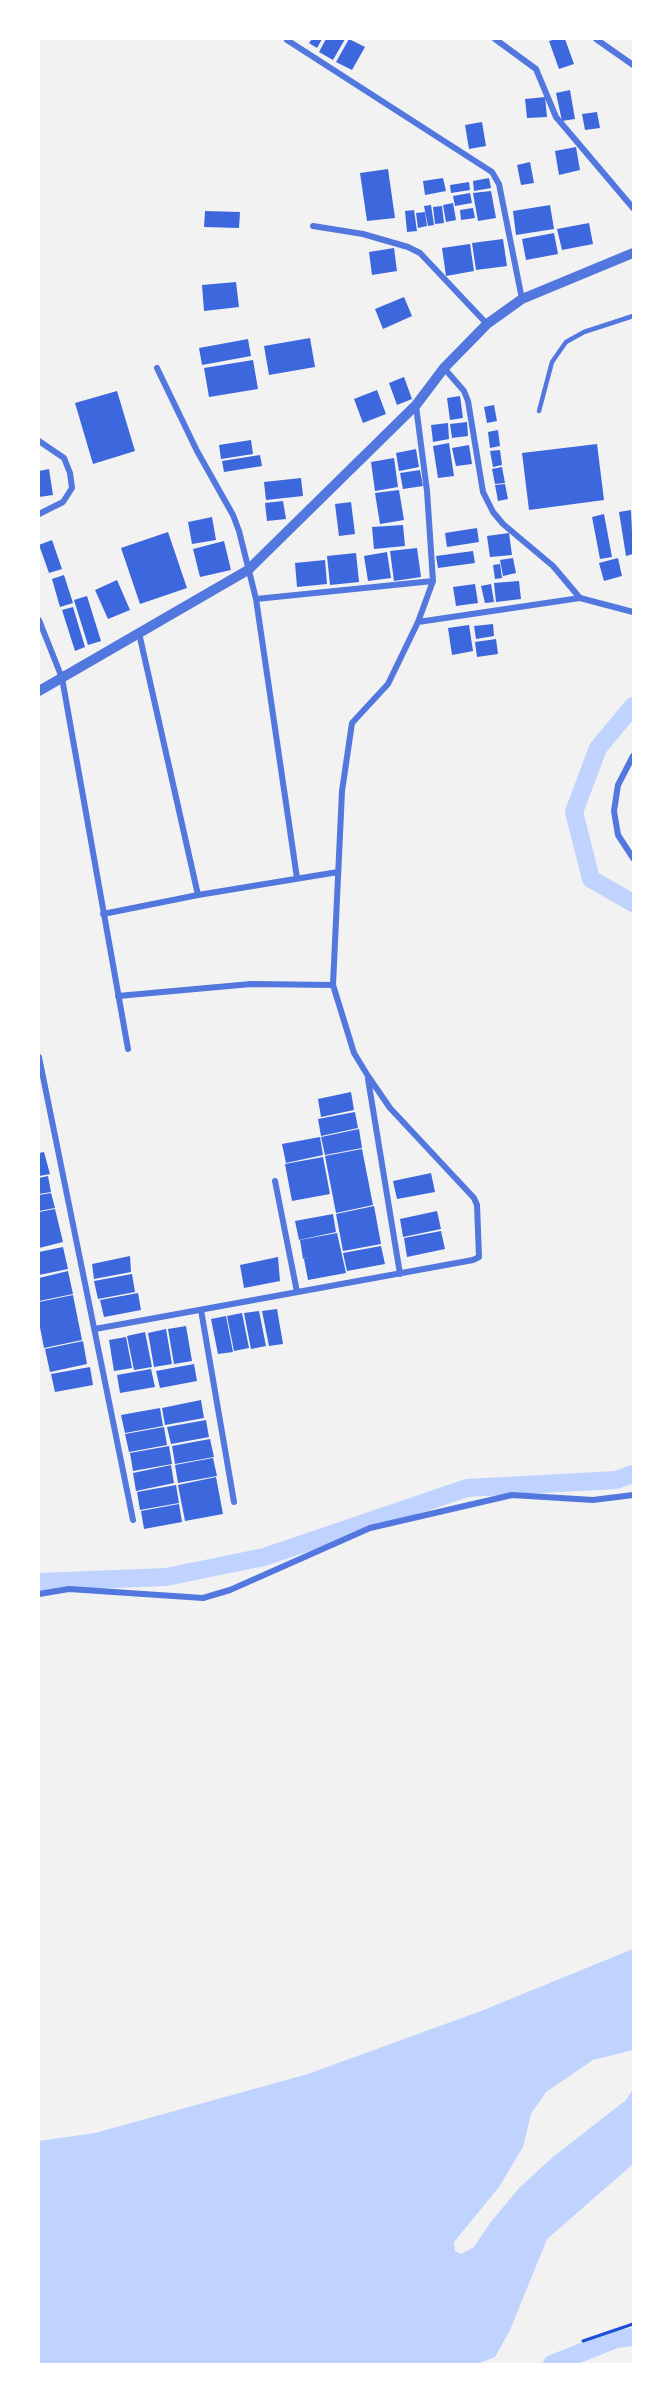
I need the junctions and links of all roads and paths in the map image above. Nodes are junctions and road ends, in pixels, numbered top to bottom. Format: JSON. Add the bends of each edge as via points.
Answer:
{"nodes":[{"id":1,"x":495,"y":39,"type":"edge"},
{"id":2,"x":596,"y":39,"type":"edge"},
{"id":3,"x":287,"y":40,"type":"edge"},
{"id":4,"x":633,"y":66,"type":"edge"},
{"id":5,"x":633,"y":208,"type":"edge"},
{"id":6,"x":313,"y":226,"type":"dead end"},
{"id":7,"x":633,"y":253,"type":"edge"},
{"id":8,"x":522,"y":299,"type":"junction"},
{"id":9,"x":633,"y":316,"type":"edge"},
{"id":10,"x":487,"y":324,"type":"junction"},
{"id":11,"x":157,"y":368,"type":"dead end"},
{"id":12,"x":444,"y":368,"type":"junction"},
{"id":13,"x":416,"y":405,"type":"junction"},
{"id":14,"x":539,"y":411,"type":"dead end"},
{"id":15,"x":39,"y":441,"type":"edge"},
{"id":16,"x":39,"y":514,"type":"edge"},
{"id":17,"x":248,"y":570,"type":"junction"},
{"id":18,"x":433,"y":581,"type":"junction"},
{"id":19,"x":580,"y":598,"type":"junction"},
{"id":20,"x":256,"y":599,"type":"junction"},
{"id":21,"x":633,"y":612,"type":"edge"},
{"id":22,"x":39,"y":622,"type":"edge"},
{"id":23,"x":418,"y":622,"type":"junction"},
{"id":24,"x":140,"y":633,"type":"junction"},
{"id":25,"x":62,"y":678,"type":"junction"},
{"id":26,"x":39,"y":691,"type":"edge"},
{"id":27,"x":633,"y":756,"type":"edge"},
{"id":28,"x":633,"y":858,"type":"edge"},
{"id":29,"x":338,"y":872,"type":"junction"},
{"id":30,"x":297,"y":878,"type":"junction"},
{"id":31,"x":198,"y":894,"type":"junction"},
{"id":32,"x":103,"y":914,"type":"junction"},
{"id":33,"x":333,"y":985,"type":"junction"},
{"id":34,"x":118,"y":996,"type":"junction"},
{"id":35,"x":128,"y":1049,"type":"dead end"},
{"id":36,"x":39,"y":1057,"type":"edge"},
{"id":37,"x":368,"y":1076,"type":"junction"},
{"id":38,"x":47,"y":1092,"type":"junction"},
{"id":39,"x":39,"y":1094,"type":"edge"},
{"id":40,"x":275,"y":1181,"type":"dead end"},
{"id":41,"x":400,"y":1274,"type":"junction"},
{"id":42,"x":297,"y":1292,"type":"junction"},
{"id":43,"x":201,"y":1310,"type":"junction"},
{"id":44,"x":95,"y":1329,"type":"junction"},
{"id":45,"x":633,"y":1495,"type":"edge"},
{"id":46,"x":234,"y":1502,"type":"dead end"},
{"id":47,"x":133,"y":1520,"type":"dead end"},
{"id":48,"x":39,"y":1594,"type":"edge"},
{"id":49,"x":633,"y":2324,"type":"edge"},
{"id":50,"x":583,"y":2341,"type":"dead end"}],
"edges":[{"from":1,"to":5,"type":"street","via":[[536,69],[556,117]]},
{"from":2,"to":4,"type":"street"},
{"from":3,"to":8,"type":"street","via":[[492,172],[499,184]]},
{"from":6,"to":10,"type":"street","via":[[363,234],[420,253]]},
{"from":7,"to":8,"type":"street"},
{"from":8,"to":10,"type":"street"},
{"from":9,"to":14,"type":"lane","via":[[566,342],[552,362]]},
{"from":10,"to":12,"type":"street"},
{"from":11,"to":17,"type":"street","via":[[233,515]]},
{"from":12,"to":13,"type":"street"},
{"from":12,"to":19,"type":"street","via":[[468,401],[483,492],[493,512],[553,566]]},
{"from":13,"to":17,"type":"street"},
{"from":13,"to":18,"type":"street"},
{"from":15,"to":16,"type":"street","via":[[64,458],[72,488],[63,501]]},
{"from":17,"to":20,"type":"street"},
{"from":17,"to":24,"type":"street"},
{"from":18,"to":20,"type":"street"},
{"from":18,"to":23,"type":"street"},
{"from":19,"to":21,"type":"street"},
{"from":19,"to":23,"type":"street"},
{"from":20,"to":30,"type":"street"},
{"from":22,"to":25,"type":"street"},
{"from":23,"to":29,"type":"street","via":[[388,684],[352,723],[342,791]]},
{"from":24,"to":25,"type":"street"},
{"from":24,"to":31,"type":"street"},
{"from":25,"to":26,"type":"street"},
{"from":25,"to":32,"type":"street"},
{"from":27,"to":28,"type":"street","via":[[618,785],[614,811],[618,835]]},
{"from":29,"to":30,"type":"street"},
{"from":29,"to":33,"type":"street"},
{"from":30,"to":31,"type":"street"},
{"from":31,"to":32,"type":"street"},
{"from":32,"to":34,"type":"street"},
{"from":33,"to":34,"type":"street","via":[[251,984]]},
{"from":33,"to":37,"type":"street","via":[[354,1053]]},
{"from":34,"to":35,"type":"street"},
{"from":36,"to":38,"type":"street"},
{"from":37,"to":41,"type":"street"},
{"from":37,"to":41,"type":"street","via":[[390,1108],[477,1205],[479,1257]]},
{"from":38,"to":39,"type":"street"},
{"from":38,"to":44,"type":"street"},
{"from":40,"to":42,"type":"street"},
{"from":41,"to":42,"type":"street"},
{"from":42,"to":43,"type":"street"},
{"from":43,"to":44,"type":"street"},
{"from":43,"to":46,"type":"street"},
{"from":44,"to":47,"type":"street"},
{"from":45,"to":48,"type":"street","via":[[593,1500],[512,1495],[370,1528],[230,1590],[203,1598],[69,1588]]},
{"from":49,"to":50,"type":"path"}]}
